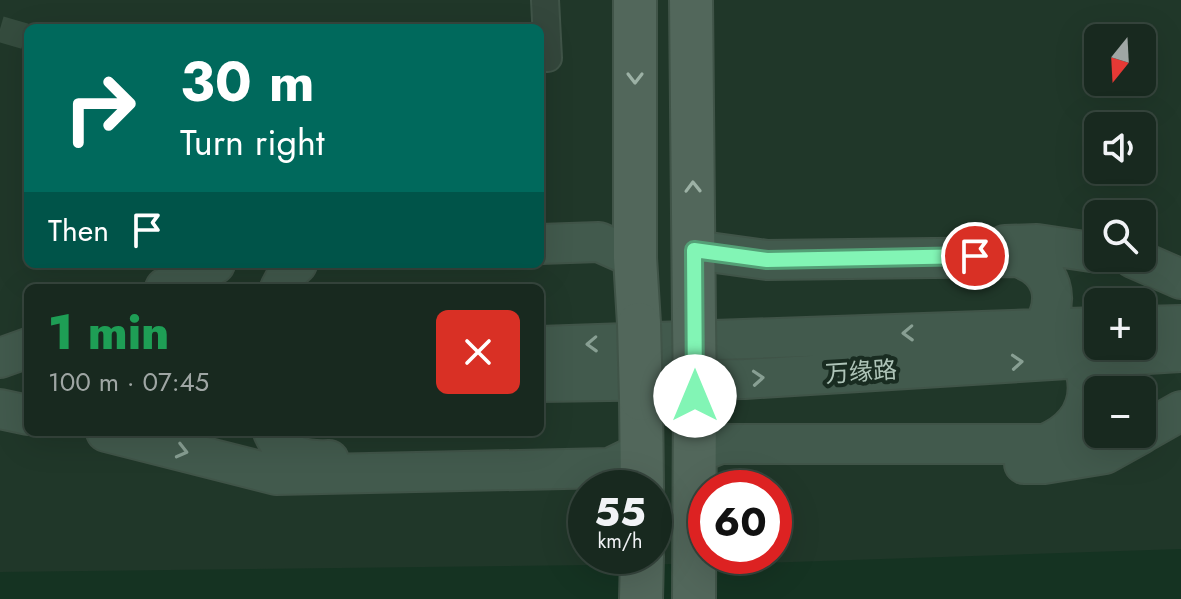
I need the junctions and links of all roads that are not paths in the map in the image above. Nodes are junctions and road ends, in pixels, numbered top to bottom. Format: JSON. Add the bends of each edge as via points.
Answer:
{"nodes":[{"id":1,"x":545,"y":0,"type":"edge"},
{"id":2,"x":635,"y":0,"type":"edge"},
{"id":3,"x":691,"y":0,"type":"edge"},
{"id":4,"x":544,"y":58,"type":"edge"},
{"id":5,"x":544,"y":244,"type":"edge"},
{"id":6,"x":694,"y":250,"type":"junction"},
{"id":7,"x":1084,"y":251,"type":"edge"},
{"id":8,"x":635,"y":258,"type":"junction"},
{"id":9,"x":544,"y":263,"type":"edge"},
{"id":10,"x":207,"y":268,"type":"edge"},
{"id":11,"x":1156,"y":268,"type":"edge"},
{"id":12,"x":1181,"y":279,"type":"edge"},
{"id":13,"x":173,"y":284,"type":"edge"},
{"id":14,"x":1181,"y":325,"type":"edge"},
{"id":15,"x":1156,"y":326,"type":"edge"},
{"id":16,"x":1042,"y":329,"type":"junction"},
{"id":17,"x":1084,"y":340,"type":"edge"},
{"id":18,"x":1084,"y":343,"type":"edge"},
{"id":19,"x":544,"y":346,"type":"edge"},
{"id":20,"x":24,"y":349,"type":"edge"},
{"id":21,"x":1156,"y":349,"type":"edge"},
{"id":22,"x":1181,"y":352,"type":"edge"},
{"id":23,"x":0,"y":358,"type":"edge"},
{"id":24,"x":1089,"y":360,"type":"edge"},
{"id":25,"x":24,"y":369,"type":"edge"},
{"id":26,"x":0,"y":371,"type":"edge"},
{"id":27,"x":544,"y":382,"type":"edge"},
{"id":28,"x":24,"y":391,"type":"edge"},
{"id":29,"x":0,"y":392,"type":"edge"},
{"id":30,"x":0,"y":409,"type":"edge"},
{"id":31,"x":1181,"y":411,"type":"edge"},
{"id":32,"x":24,"y":414,"type":"edge"},
{"id":33,"x":1156,"y":425,"type":"edge"},
{"id":34,"x":122,"y":436,"type":"edge"},
{"id":35,"x":275,"y":436,"type":"edge"},
{"id":36,"x":1116,"y":448,"type":"edge"},
{"id":37,"x":695,"y":468,"type":"junction"},
{"id":38,"x":621,"y":470,"type":"edge"},
{"id":39,"x":638,"y":470,"type":"edge"},
{"id":40,"x":643,"y":470,"type":"edge"},
{"id":41,"x":642,"y":574,"type":"edge"},
{"id":42,"x":641,"y":599,"type":"edge"},
{"id":43,"x":694,"y":599,"type":"edge"}],
"edges":[{"from":1,"to":4,"type":"street"},
{"from":2,"to":8,"type":"main road","one_way":true},
{"from":6,"to":3,"type":"main road","one_way":true},
{"from":5,"to":8,"type":"main road","via":[[599,242]]},
{"from":6,"to":7,"type":"main road","via":[[1037,244]]},
{"from":6,"to":16,"type":"main road","via":[[767,260],[1017,257],[1039,268],[1052,290],[1053,304]]},
{"from":6,"to":37,"type":"main road","bridge":true},
{"from":8,"to":9,"type":"main road"},
{"from":8,"to":40,"type":"main road","bridge":true},
{"from":10,"to":13,"type":"main road"},
{"from":11,"to":12,"type":"main road"},
{"from":14,"to":15,"type":"main road"},
{"from":16,"to":17,"type":"main road","name":"万缘路"},
{"from":16,"to":19,"type":"main road","name":"万缘路","one_way":true},
{"from":27,"to":18,"type":"main road","name":"万缘路","one_way":true,"via":[[745,379]]},
{"from":20,"to":23,"type":"main road"},
{"from":21,"to":22,"type":"main road","name":"万缘路"},
{"from":24,"to":37,"type":"main road","via":[[1079,418],[1070,430],[1045,444],[720,444]]},
{"from":25,"to":26,"type":"main road"},
{"from":28,"to":29,"type":"main road"},
{"from":30,"to":32,"type":"main road"},
{"from":31,"to":33,"type":"main road"},
{"from":34,"to":38,"type":"main road","one_way":true,"via":[[276,475]]},
{"from":35,"to":39,"type":"main road","via":[[291,455],[311,461],[610,446]]},
{"from":36,"to":37,"type":"main road","via":[[1044,464]]},
{"from":37,"to":43,"type":"main road"},
{"from":41,"to":42,"type":"main road"}]}
